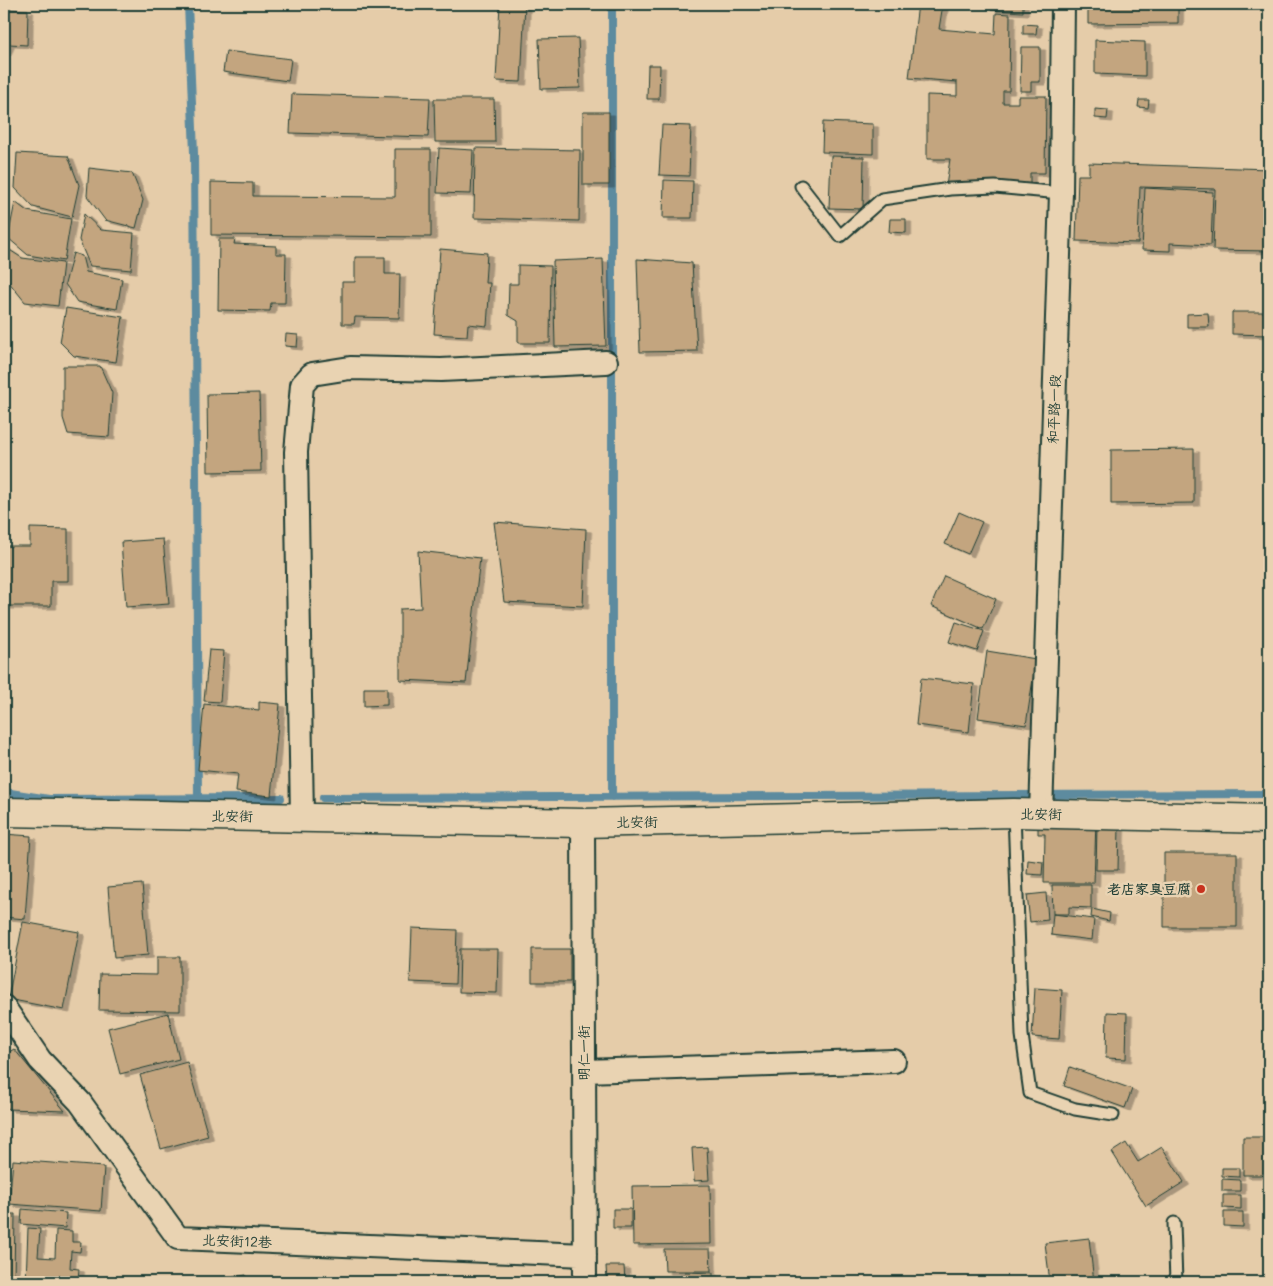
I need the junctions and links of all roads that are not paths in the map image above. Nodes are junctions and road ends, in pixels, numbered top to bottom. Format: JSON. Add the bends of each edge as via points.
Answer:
{"nodes":[{"id":1,"x":1063,"y":4,"type":"edge"},
{"id":2,"x":801,"y":186,"type":"dead end"},
{"id":3,"x":1060,"y":193,"type":"junction"},
{"id":4,"x":606,"y":362,"type":"dead end"},
{"id":5,"x":1041,"y":801,"type":"junction"},
{"id":6,"x":4,"y":812,"type":"edge"},
{"id":7,"x":1014,"y":813,"type":"junction"},
{"id":8,"x":302,"y":818,"type":"junction"},
{"id":9,"x":1269,"y":819,"type":"edge"},
{"id":10,"x":583,"y":823,"type":"junction"},
{"id":11,"x":4,"y":1007,"type":"edge"},
{"id":12,"x":894,"y":1061,"type":"dead end"},
{"id":13,"x":584,"y":1071,"type":"junction"},
{"id":14,"x":1113,"y":1115,"type":"dead end"},
{"id":15,"x":1174,"y":1223,"type":"dead end"},
{"id":16,"x":585,"y":1255,"type":"junction"},
{"id":17,"x":585,"y":1282,"type":"edge"},
{"id":18,"x":1176,"y":1282,"type":"edge"}],
"edges":[{"from":1,"to":3,"type":"street","name":"和平路一段"},
{"from":2,"to":3,"type":"lane","via":[[840,236],[882,199],[950,189],[994,187]]},
{"from":3,"to":5,"type":"street","name":"和平路一段"},
{"from":4,"to":8,"type":"street","via":[[441,370],[350,368],[312,374],[302,385],[296,452]]},
{"from":5,"to":7,"type":"street","name":"北安街"},
{"from":5,"to":9,"type":"street","name":"北安街"},
{"from":6,"to":8,"type":"street","name":"北安街"},
{"from":7,"to":10,"type":"street","name":"北安街"},
{"from":7,"to":14,"type":"lane","via":[[1022,1035],[1030,1093],[1075,1109]]},
{"from":8,"to":10,"type":"street","name":"北安街"},
{"from":10,"to":13,"type":"street","name":"明仁一街"},
{"from":11,"to":16,"type":"street","name":"北安街12巷","via":[[40,1060],[80,1102],[178,1238]]},
{"from":12,"to":13,"type":"street"},
{"from":13,"to":16,"type":"street","name":"明仁一街"},
{"from":15,"to":18,"type":"lane"},
{"from":16,"to":17,"type":"street","name":"明仁一街"}]}
